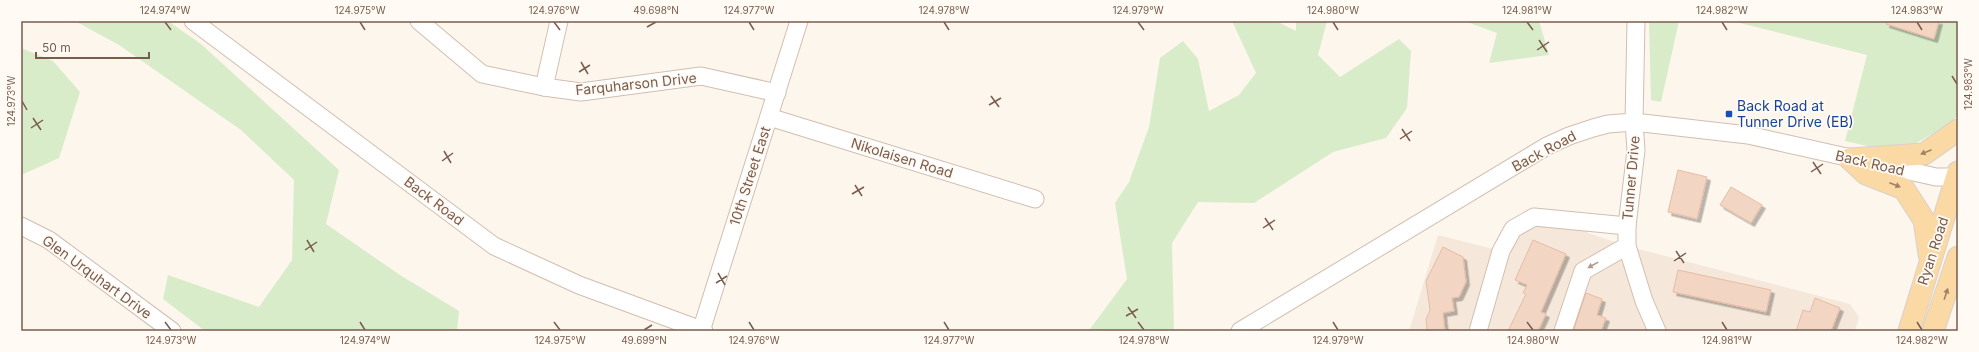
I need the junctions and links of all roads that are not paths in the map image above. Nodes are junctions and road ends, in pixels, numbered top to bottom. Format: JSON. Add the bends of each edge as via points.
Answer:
{"nodes":[{"id":1,"x":192,"y":21,"type":"edge"},
{"id":2,"x":419,"y":21,"type":"edge"},
{"id":3,"x":559,"y":21,"type":"edge"},
{"id":4,"x":799,"y":21,"type":"edge"},
{"id":5,"x":1636,"y":21,"type":"edge"},
{"id":6,"x":544,"y":87,"type":"junction"},
{"id":7,"x":777,"y":93,"type":"junction"},
{"id":8,"x":769,"y":117,"type":"junction"},
{"id":9,"x":1634,"y":122,"type":"junction"},
{"id":10,"x":1958,"y":130,"type":"edge"},
{"id":11,"x":1850,"y":159,"type":"junction"},
{"id":12,"x":1957,"y":175,"type":"edge"},
{"id":13,"x":1035,"y":199,"type":"dead end"},
{"id":14,"x":21,"y":226,"type":"edge"},
{"id":15,"x":1627,"y":226,"type":"junction"},
{"id":16,"x":1627,"y":246,"type":"junction"},
{"id":17,"x":1958,"y":257,"type":"edge"},
{"id":18,"x":1930,"y":260,"type":"junction"},
{"id":19,"x":172,"y":331,"type":"edge"},
{"id":20,"x":702,"y":331,"type":"edge"},
{"id":21,"x":1240,"y":331,"type":"edge"},
{"id":22,"x":1478,"y":331,"type":"edge"},
{"id":23,"x":1563,"y":331,"type":"edge"},
{"id":24,"x":1657,"y":331,"type":"edge"},
{"id":25,"x":1909,"y":331,"type":"edge"},
{"id":26,"x":1933,"y":331,"type":"edge"}],
"edges":[{"from":1,"to":20,"type":"street","name":"Back Road","via":[[494,246],[578,286]]},
{"from":2,"to":6,"type":"street","name":"Farquharson Drive","via":[[482,74]]},
{"from":3,"to":6,"type":"street"},
{"from":4,"to":7,"type":"street","name":"10th Street East"},
{"from":5,"to":9,"type":"street","name":"Tunner Drive"},
{"from":6,"to":7,"type":"street","name":"Farquharson Drive","via":[[581,92],[701,76]]},
{"from":7,"to":8,"type":"street","name":"10th Street East"},
{"from":8,"to":13,"type":"street","name":"Nikolaisen Road"},
{"from":8,"to":20,"type":"street","name":"10th Street East"},
{"from":9,"to":11,"type":"street","name":"Back Road","via":[[1748,135]]},
{"from":9,"to":15,"type":"street","name":"Tunner Drive","via":[[1636,150]]},
{"from":9,"to":21,"type":"street","name":"Back Road","via":[[1592,128],[1548,146]]},
{"from":10,"to":11,"type":"main road","one_way":true,"via":[[1924,154]]},
{"from":11,"to":12,"type":"street","name":"Back Road","via":[[1936,177]]},
{"from":11,"to":18,"type":"main road","one_way":true,"via":[[1866,174],[1904,189],[1924,220]]},
{"from":12,"to":18,"type":"main road","name":"Ryan Road"},
{"from":14,"to":19,"type":"street","name":"Glen Urquhart Drive","via":[[49,240]]},
{"from":15,"to":16,"type":"street","name":"Tunner Drive"},
{"from":15,"to":22,"type":"street","via":[[1534,217],[1513,229],[1501,251]]},
{"from":16,"to":23,"type":"street","one_way":true,"via":[[1583,271]]},
{"from":16,"to":24,"type":"street","name":"Tunner Drive","via":[[1644,301]]},
{"from":26,"to":17,"type":"main road","name":"Ryan Road","one_way":true},
{"from":18,"to":25,"type":"main road","name":"Ryan Road"}]}
